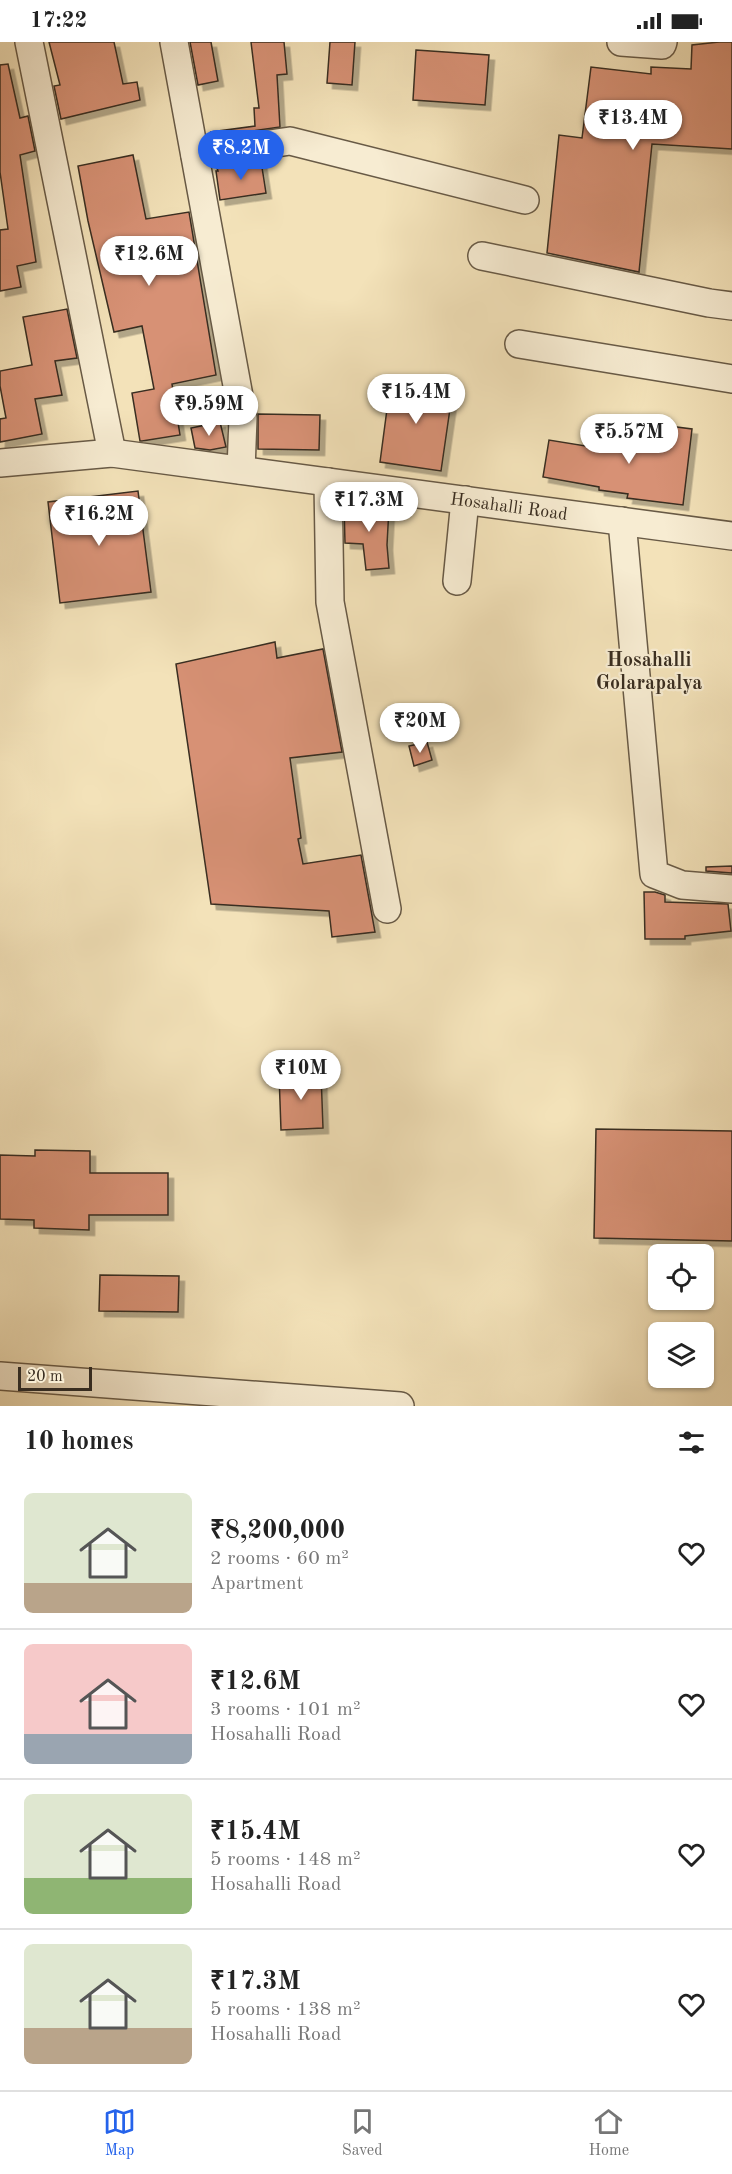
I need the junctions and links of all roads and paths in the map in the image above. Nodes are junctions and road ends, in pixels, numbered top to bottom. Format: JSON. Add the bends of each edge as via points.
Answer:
{"nodes":[{"id":1,"x":29,"y":42,"type":"edge"},
{"id":2,"x":174,"y":42,"type":"edge"},
{"id":3,"x":621,"y":42,"type":"edge"},
{"id":4,"x":666,"y":43,"type":"edge"},
{"id":5,"x":195,"y":155,"type":"junction"},
{"id":6,"x":525,"y":200,"type":"dead end"},
{"id":7,"x":482,"y":255,"type":"dead end"},
{"id":8,"x":732,"y":306,"type":"edge"},
{"id":9,"x":519,"y":344,"type":"dead end"},
{"id":10,"x":732,"y":379,"type":"edge"},
{"id":11,"x":112,"y":453,"type":"junction"},
{"id":12,"x":0,"y":463,"type":"edge"},
{"id":13,"x":242,"y":470,"type":"junction"},
{"id":14,"x":328,"y":482,"type":"junction"},
{"id":15,"x":465,"y":500,"type":"junction"},
{"id":16,"x":622,"y":521,"type":"junction"},
{"id":17,"x":732,"y":536,"type":"edge"},
{"id":18,"x":457,"y":581,"type":"dead end"},
{"id":19,"x":732,"y":889,"type":"edge"},
{"id":20,"x":387,"y":909,"type":"dead end"},
{"id":21,"x":0,"y":1376,"type":"edge"},
{"id":22,"x":191,"y":1398,"type":"edge"},
{"id":23,"x":400,"y":1406,"type":"edge"}],
"edges":[{"from":1,"to":11,"type":"street"},
{"from":2,"to":5,"type":"street"},
{"from":3,"to":4,"type":"street"},
{"from":5,"to":6,"type":"street","via":[[290,141]]},
{"from":5,"to":13,"type":"street","via":[[243,418]]},
{"from":7,"to":8,"type":"street"},
{"from":9,"to":10,"type":"street"},
{"from":11,"to":12,"type":"street","name":"Hosahalli Road"},
{"from":11,"to":13,"type":"street","name":"Hosahalli Road"},
{"from":13,"to":14,"type":"street","name":"Hosahalli Road"},
{"from":14,"to":15,"type":"street","name":"Hosahalli Road"},
{"from":14,"to":20,"type":"street","via":[[330,602]]},
{"from":15,"to":16,"type":"street","name":"Hosahalli Road"},
{"from":15,"to":18,"type":"street"},
{"from":16,"to":17,"type":"street","name":"Hosahalli Road"},
{"from":16,"to":19,"type":"street","via":[[654,874],[682,885]]},
{"from":21,"to":22,"type":"street"},
{"from":22,"to":23,"type":"street"}]}
